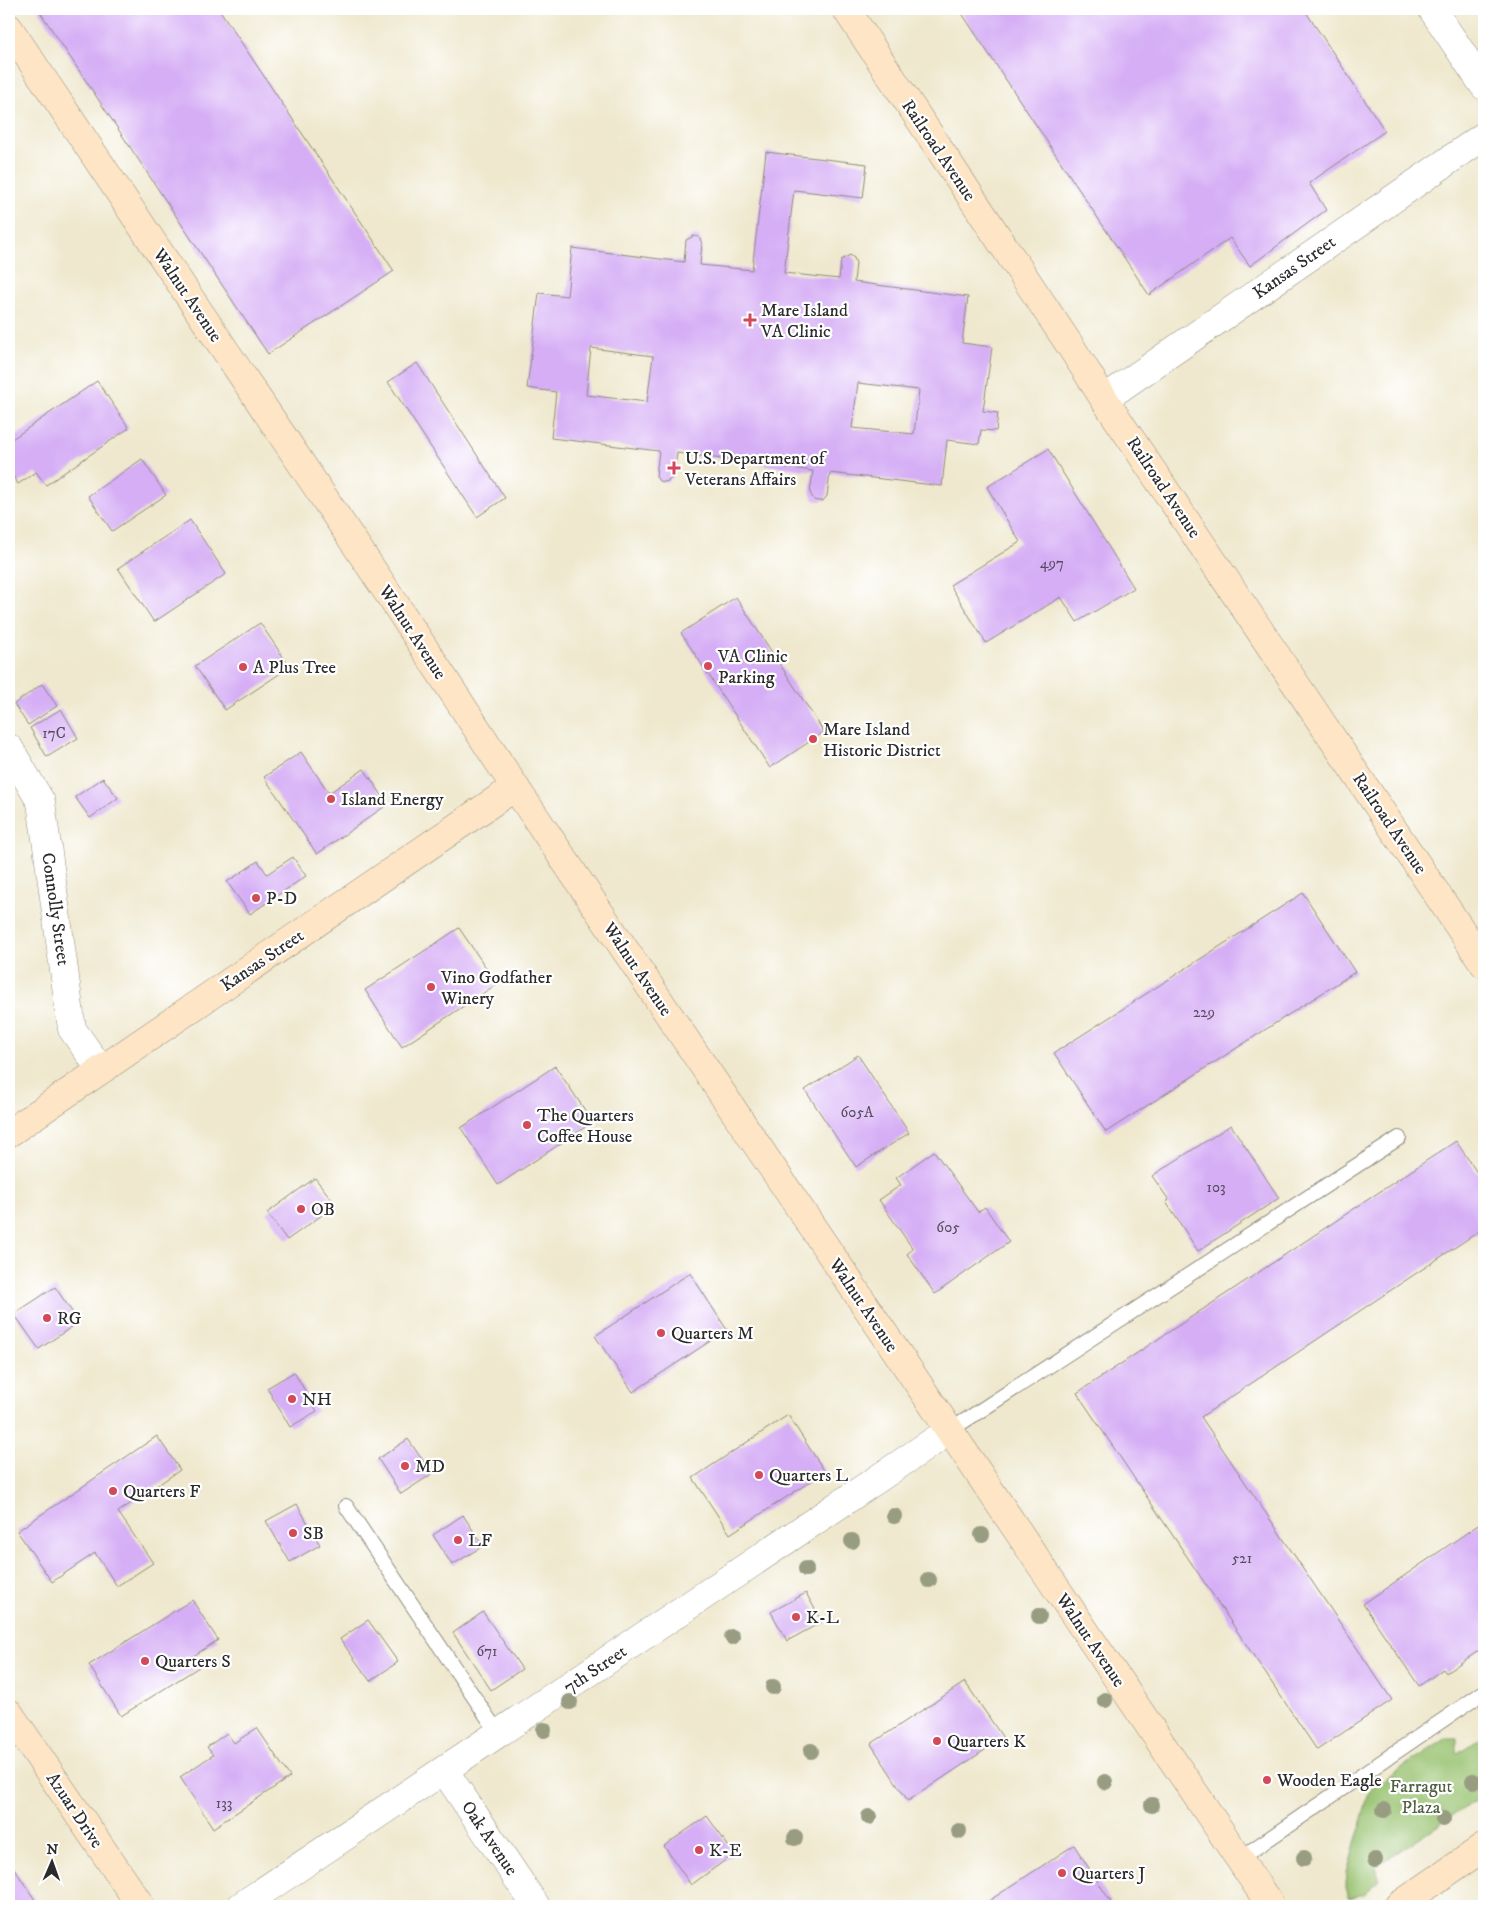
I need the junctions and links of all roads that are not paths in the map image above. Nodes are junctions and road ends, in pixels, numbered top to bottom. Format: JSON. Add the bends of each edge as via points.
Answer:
{"nodes":[{"id":1,"x":846,"y":9,"type":"edge"},
{"id":2,"x":1432,"y":9,"type":"edge"},
{"id":3,"x":9,"y":28,"type":"edge"},
{"id":4,"x":1484,"y":86,"type":"edge"},
{"id":5,"x":1484,"y":136,"type":"edge"},
{"id":6,"x":1104,"y":399,"type":"junction"},
{"id":7,"x":9,"y":748,"type":"edge"},
{"id":8,"x":516,"y":787,"type":"junction"},
{"id":9,"x":1484,"y":964,"type":"edge"},
{"id":10,"x":101,"y":1070,"type":"junction"},
{"id":11,"x":9,"y":1133,"type":"edge"},
{"id":12,"x":1399,"y":1138,"type":"dead end"},
{"id":13,"x":949,"y":1431,"type":"junction"},
{"id":14,"x":346,"y":1506,"type":"dead end"},
{"id":15,"x":1484,"y":1692,"type":"edge"},
{"id":16,"x":9,"y":1713,"type":"edge"},
{"id":17,"x":498,"y":1734,"type":"junction"},
{"id":18,"x":444,"y":1770,"type":"junction"},
{"id":19,"x":1484,"y":1847,"type":"edge"},
{"id":20,"x":1239,"y":1859,"type":"junction"},
{"id":21,"x":140,"y":1906,"type":"edge"},
{"id":22,"x":241,"y":1906,"type":"edge"},
{"id":23,"x":536,"y":1906,"type":"edge"},
{"id":24,"x":1272,"y":1906,"type":"edge"},
{"id":25,"x":1398,"y":1906,"type":"edge"}],
"edges":[{"from":1,"to":6,"type":"street","name":"Railroad Avenue"},
{"from":2,"to":4,"type":"street"},
{"from":3,"to":8,"type":"street","name":"Walnut Avenue"},
{"from":5,"to":6,"type":"street","name":"Kansas Street"},
{"from":6,"to":9,"type":"street","name":"Railroad Avenue"},
{"from":7,"to":10,"type":"street","name":"Connolly Street","via":[[41,802],[72,1029]]},
{"from":8,"to":10,"type":"street","name":"Kansas Street"},
{"from":8,"to":13,"type":"street","name":"Walnut Avenue"},
{"from":10,"to":11,"type":"street","name":"Kansas Street"},
{"from":12,"to":13,"type":"lane"},
{"from":13,"to":17,"type":"street","name":"7th Street"},
{"from":13,"to":20,"type":"street","name":"Walnut Avenue"},
{"from":14,"to":17,"type":"lane"},
{"from":15,"to":20,"type":"lane"},
{"from":16,"to":21,"type":"street","name":"Azuar Drive"},
{"from":17,"to":18,"type":"street","name":"7th Street"},
{"from":18,"to":22,"type":"street","name":"7th Street"},
{"from":18,"to":23,"type":"street","name":"Oak Avenue"},
{"from":19,"to":25,"type":"street"},
{"from":20,"to":24,"type":"street","name":"Walnut Avenue"}]}
